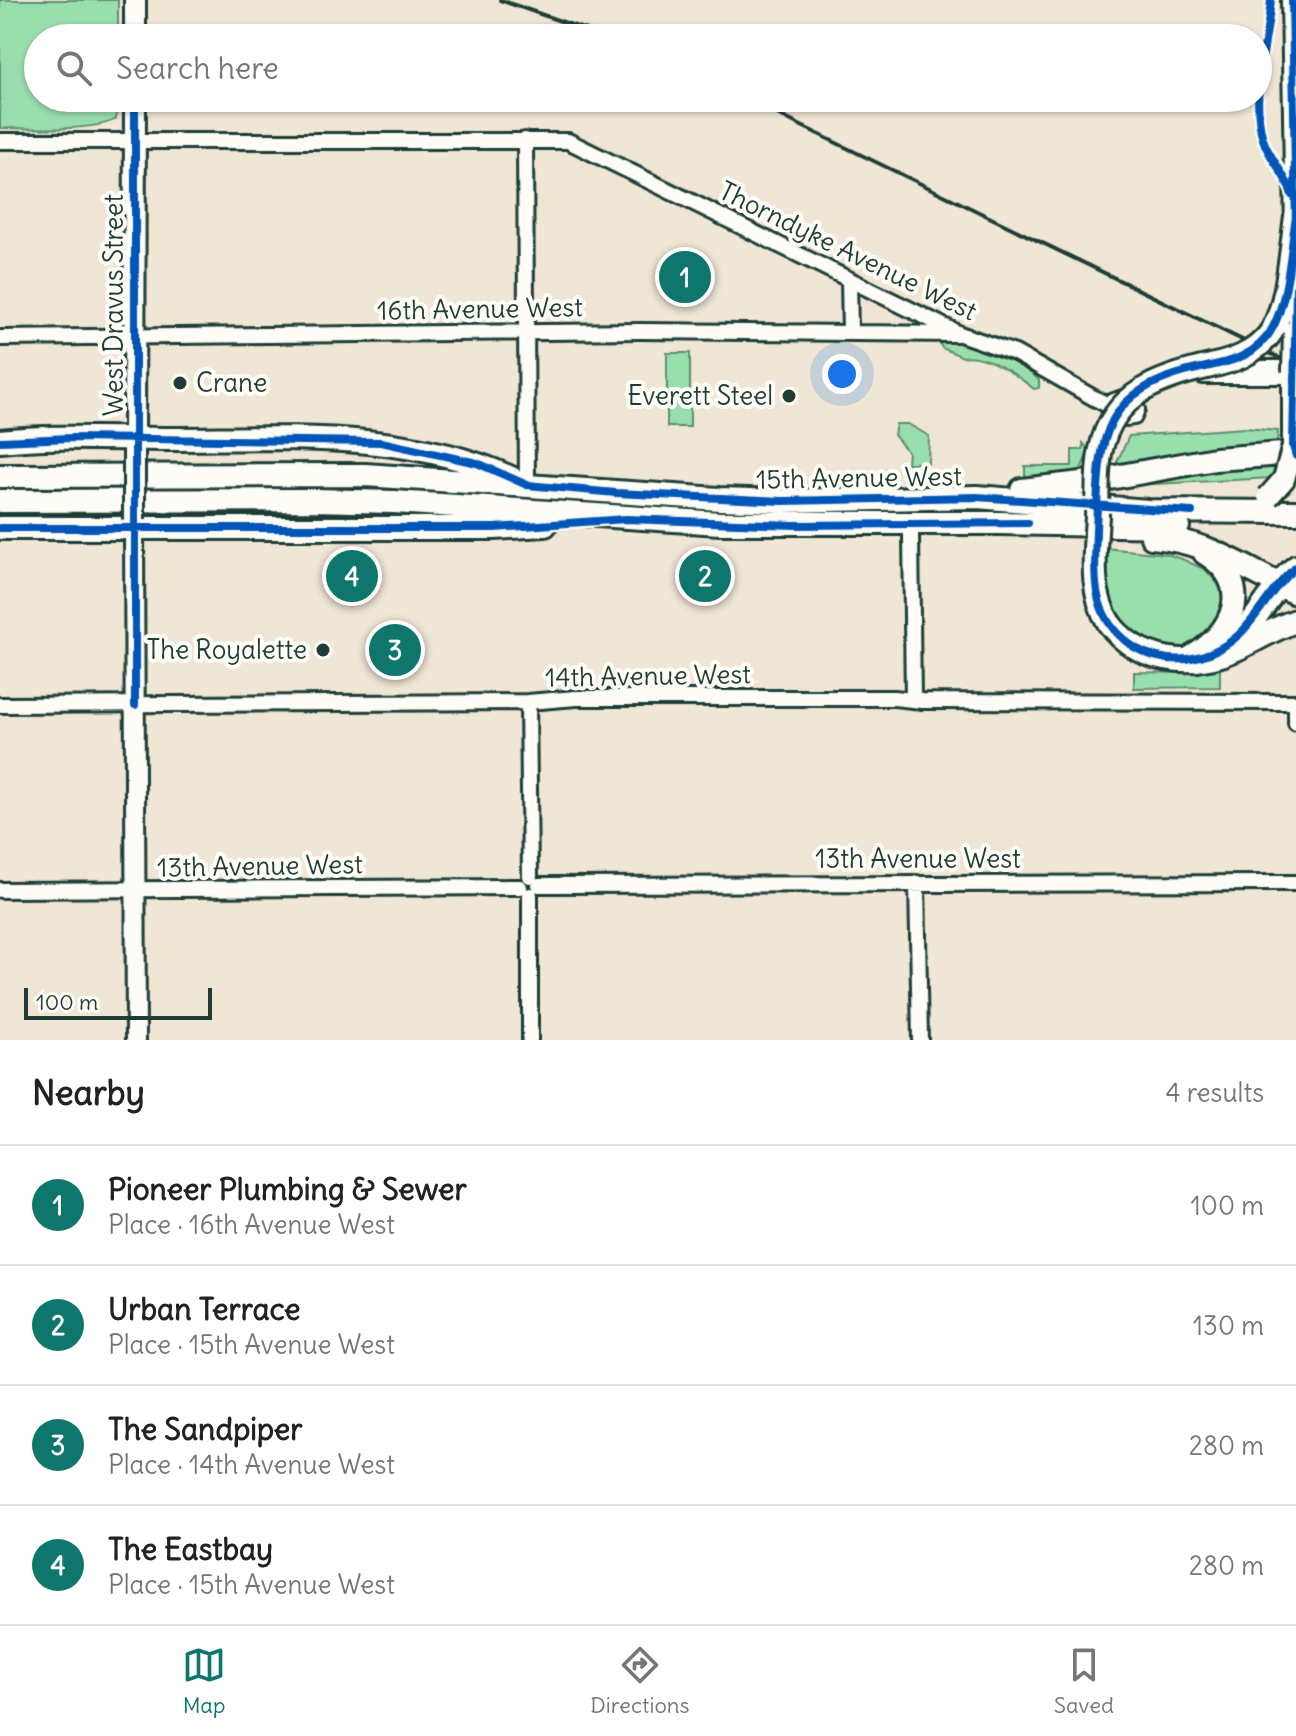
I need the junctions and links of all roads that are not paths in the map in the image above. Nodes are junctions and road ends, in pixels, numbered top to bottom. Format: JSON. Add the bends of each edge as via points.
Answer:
{"nodes":[{"id":1,"x":135,"y":0,"type":"edge"},
{"id":2,"x":1292,"y":0,"type":"edge"},
{"id":3,"x":135,"y":24,"type":"edge"},
{"id":4,"x":135,"y":112,"type":"edge"},
{"id":5,"x":135,"y":140,"type":"junction"},
{"id":6,"x":525,"y":140,"type":"junction"},
{"id":7,"x":0,"y":141,"type":"edge"},
{"id":8,"x":1296,"y":217,"type":"edge"},
{"id":9,"x":849,"y":279,"type":"junction"},
{"id":10,"x":850,"y":332,"type":"junction"},
{"id":11,"x":1295,"y":332,"type":"edge"},
{"id":12,"x":524,"y":333,"type":"junction"},
{"id":13,"x":960,"y":334,"type":"junction"},
{"id":14,"x":134,"y":337,"type":"junction"},
{"id":15,"x":0,"y":338,"type":"edge"},
{"id":16,"x":1293,"y":372,"type":"junction"},
{"id":17,"x":1182,"y":373,"type":"junction"},
{"id":18,"x":1106,"y":404,"type":"dead end"},
{"id":19,"x":0,"y":441,"type":"edge"},
{"id":20,"x":134,"y":446,"type":"junction"},
{"id":21,"x":1295,"y":449,"type":"edge"},
{"id":22,"x":0,"y":476,"type":"edge"},
{"id":23,"x":527,"y":485,"type":"junction"},
{"id":24,"x":977,"y":497,"type":"junction"},
{"id":25,"x":0,"y":501,"type":"edge"},
{"id":26,"x":1192,"y":512,"type":"junction"},
{"id":27,"x":1296,"y":512,"type":"edge"},
{"id":28,"x":626,"y":519,"type":"junction"},
{"id":29,"x":1028,"y":523,"type":"junction"},
{"id":30,"x":134,"y":524,"type":"junction"},
{"id":31,"x":909,"y":524,"type":"junction"},
{"id":32,"x":1296,"y":526,"type":"edge"},
{"id":33,"x":0,"y":528,"type":"edge"},
{"id":34,"x":1189,"y":543,"type":"junction"},
{"id":35,"x":1296,"y":567,"type":"edge"},
{"id":36,"x":1290,"y":586,"type":"edge"},
{"id":37,"x":1296,"y":621,"type":"edge"},
{"id":38,"x":1187,"y":659,"type":"junction"},
{"id":39,"x":913,"y":700,"type":"junction"},
{"id":40,"x":528,"y":702,"type":"junction"},
{"id":41,"x":1296,"y":702,"type":"edge"},
{"id":42,"x":0,"y":705,"type":"edge"},
{"id":43,"x":135,"y":705,"type":"junction"},
{"id":44,"x":1296,"y":723,"type":"edge"},
{"id":45,"x":917,"y":883,"type":"junction"},
{"id":46,"x":1296,"y":883,"type":"edge"},
{"id":47,"x":530,"y":886,"type":"junction"},
{"id":48,"x":0,"y":890,"type":"edge"},
{"id":49,"x":136,"y":891,"type":"junction"},
{"id":50,"x":136,"y":1040,"type":"edge"},
{"id":51,"x":530,"y":1040,"type":"edge"},
{"id":52,"x":920,"y":1040,"type":"edge"}],
"edges":[{"from":1,"to":3,"type":"main road"},
{"from":2,"to":8,"type":"main road"},
{"from":4,"to":5,"type":"main road","name":"West Dravus Street"},
{"from":5,"to":6,"type":"street"},
{"from":5,"to":7,"type":"street"},
{"from":5,"to":14,"type":"main road","name":"West Dravus Street"},
{"from":6,"to":9,"type":"street","name":"Thorndyke Avenue West","via":[[568,141]]},
{"from":6,"to":12,"type":"street"},
{"from":8,"to":11,"type":"main road","bridge":true},
{"from":8,"to":17,"type":"main road","bridge":true,"via":[[1281,309],[1268,335],[1237,359]]},
{"from":9,"to":10,"type":"street"},
{"from":9,"to":13,"type":"street","name":"Thorndyke Avenue West"},
{"from":10,"to":12,"type":"street","name":"16th Avenue West"},
{"from":10,"to":13,"type":"street","name":"16th Avenue West"},
{"from":11,"to":16,"type":"main road","bridge":true},
{"from":12,"to":14,"type":"street","name":"16th Avenue West"},
{"from":12,"to":23,"type":"street"},
{"from":13,"to":18,"type":"street","name":"Thorndyke Avenue West","via":[[1015,353]]},
{"from":14,"to":15,"type":"street","name":"16th Avenue West"},
{"from":14,"to":20,"type":"main road","name":"West Dravus Street"},
{"from":16,"to":17,"type":"main road","bridge":true},
{"from":16,"to":21,"type":"main road"},
{"from":17,"to":38,"type":"main road","bridge":true,"via":[[1152,383],[1113,419],[1101,449],[1094,574],[1109,623],[1127,643],[1166,659]]},
{"from":19,"to":20,"type":"main road","via":[[28,438]]},
{"from":20,"to":23,"type":"main road","via":[[381,442],[477,463]]},
{"from":20,"to":30,"type":"main road","name":"West Dravus Street","bridge":true},
{"from":21,"to":24,"type":"main road"},
{"from":21,"to":26,"type":"main road","bridge":true,"via":[[1284,479],[1268,497]]},
{"from":22,"to":23,"type":"main road","name":"15th Avenue West","via":[[365,475]]},
{"from":23,"to":24,"type":"main road","name":"15th Avenue West","via":[[731,500]]},
{"from":24,"to":26,"type":"main road","name":"15th Avenue West"},
{"from":25,"to":28,"type":"main road","name":"15th Avenue West","via":[[394,502]]},
{"from":26,"to":27,"type":"main road","name":"15th Avenue West"},
{"from":28,"to":30,"type":"main road","via":[[494,528]]},
{"from":28,"to":31,"type":"main road","name":"15th Avenue West"},
{"from":29,"to":31,"type":"main road","name":"15th Avenue West"},
{"from":29,"to":32,"type":"main road","name":"15th Avenue West"},
{"from":29,"to":34,"type":"main road"},
{"from":30,"to":33,"type":"main road"},
{"from":30,"to":43,"type":"street","name":"West Dravus Street"},
{"from":31,"to":39,"type":"street"},
{"from":34,"to":36,"type":"main road"},
{"from":34,"to":38,"type":"main road","via":[[1224,568],[1234,602],[1224,632]]},
{"from":35,"to":36,"type":"main road"},
{"from":36,"to":38,"type":"main road","via":[[1238,638]]},
{"from":37,"to":38,"type":"main road","via":[[1232,652]]},
{"from":39,"to":40,"type":"street","name":"14th Avenue West"},
{"from":39,"to":41,"type":"street","name":"14th Avenue West"},
{"from":40,"to":43,"type":"street","name":"14th Avenue West"},
{"from":40,"to":47,"type":"street"},
{"from":41,"to":44,"type":"street"},
{"from":42,"to":43,"type":"street","name":"14th Avenue West"},
{"from":43,"to":49,"type":"street","name":"West Dravus Street"},
{"from":45,"to":46,"type":"street","name":"13th Avenue West"},
{"from":45,"to":47,"type":"street","name":"13th Avenue West"},
{"from":45,"to":52,"type":"street"},
{"from":47,"to":49,"type":"street","name":"13th Avenue West"},
{"from":47,"to":51,"type":"street"},
{"from":48,"to":49,"type":"street","name":"13th Avenue West"},
{"from":49,"to":50,"type":"street","name":"West Dravus Street"}]}
